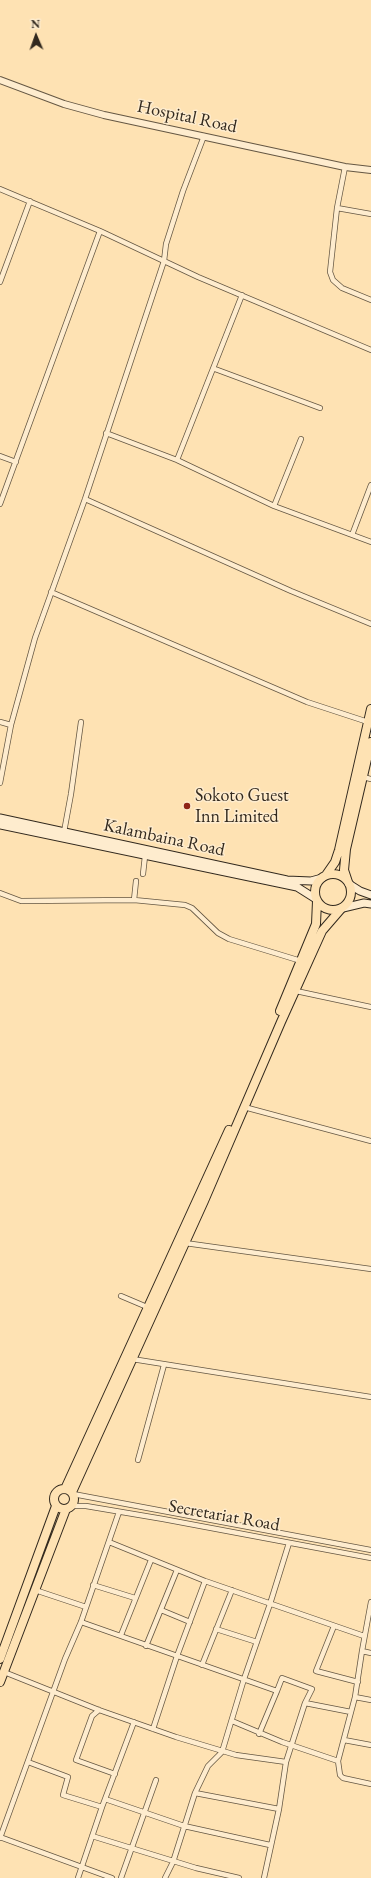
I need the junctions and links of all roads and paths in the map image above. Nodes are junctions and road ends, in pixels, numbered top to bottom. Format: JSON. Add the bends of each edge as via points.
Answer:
{"nodes":[{"id":1,"x":0,"y":80,"type":"edge"},
{"id":2,"x":204,"y":136,"type":"junction"},
{"id":3,"x":345,"y":167,"type":"junction"},
{"id":4,"x":371,"y":170,"type":"edge"},
{"id":5,"x":0,"y":189,"type":"edge"},
{"id":6,"x":30,"y":201,"type":"junction"},
{"id":7,"x":337,"y":208,"type":"junction"},
{"id":8,"x":371,"y":214,"type":"edge"},
{"id":9,"x":100,"y":231,"type":"junction"},
{"id":10,"x":164,"y":261,"type":"junction"},
{"id":11,"x":0,"y":282,"type":"edge"},
{"id":12,"x":242,"y":295,"type":"junction"},
{"id":13,"x":371,"y":300,"type":"edge"},
{"id":14,"x":371,"y":350,"type":"edge"},
{"id":15,"x":215,"y":369,"type":"junction"},
{"id":16,"x":320,"y":408,"type":"dead end"},
{"id":17,"x":106,"y":433,"type":"junction"},
{"id":18,"x":301,"y":439,"type":"dead end"},
{"id":19,"x":0,"y":456,"type":"edge"},
{"id":20,"x":177,"y":460,"type":"junction"},
{"id":21,"x":16,"y":462,"type":"junction"},
{"id":22,"x":371,"y":485,"type":"edge"},
{"id":23,"x":85,"y":499,"type":"junction"},
{"id":24,"x":0,"y":504,"type":"edge"},
{"id":25,"x":274,"y":506,"type":"junction"},
{"id":26,"x":352,"y":535,"type":"junction"},
{"id":27,"x":371,"y":542,"type":"edge"},
{"id":28,"x":51,"y":592,"type":"junction"},
{"id":29,"x":371,"y":624,"type":"edge"},
{"id":30,"x":371,"y":709,"type":"edge"},
{"id":31,"x":0,"y":722,"type":"edge"},
{"id":32,"x":81,"y":722,"type":"dead end"},
{"id":33,"x":368,"y":722,"type":"junction"},
{"id":34,"x":11,"y":725,"type":"junction"},
{"id":35,"x":371,"y":742,"type":"edge"},
{"id":36,"x":367,"y":778,"type":"edge"},
{"id":37,"x":0,"y":783,"type":"edge"},
{"id":38,"x":0,"y":818,"type":"edge"},
{"id":39,"x":0,"y":825,"type":"edge"},
{"id":40,"x":64,"y":832,"type":"junction"},
{"id":41,"x":145,"y":856,"type":"junction"},
{"id":42,"x":143,"y":874,"type":"dead end"},
{"id":43,"x":324,"y":876,"type":"junction"},
{"id":44,"x":136,"y":881,"type":"dead end"},
{"id":45,"x":349,"y":883,"type":"junction"},
{"id":46,"x":0,"y":893,"type":"edge"},
{"id":47,"x":371,"y":895,"type":"edge"},
{"id":48,"x":134,"y":900,"type":"junction"},
{"id":49,"x":317,"y":900,"type":"junction"},
{"id":50,"x":371,"y":904,"type":"edge"},
{"id":51,"x":342,"y":908,"type":"junction"},
{"id":52,"x":302,"y":961,"type":"junction"},
{"id":53,"x":296,"y":990,"type":"junction"},
{"id":54,"x":371,"y":1007,"type":"edge"},
{"id":55,"x":244,"y":1107,"type":"junction"},
{"id":56,"x":371,"y":1141,"type":"edge"},
{"id":57,"x":185,"y":1243,"type":"junction"},
{"id":58,"x":371,"y":1269,"type":"edge"},
{"id":59,"x":121,"y":1296,"type":"dead end"},
{"id":60,"x":146,"y":1307,"type":"junction"},
{"id":61,"x":132,"y":1359,"type":"junction"},
{"id":62,"x":164,"y":1365,"type":"junction"},
{"id":63,"x":371,"y":1397,"type":"edge"},
{"id":64,"x":138,"y":1460,"type":"dead end"},
{"id":65,"x":70,"y":1492,"type":"junction"},
{"id":66,"x":56,"y":1506,"type":"junction"},
{"id":67,"x":69,"y":1508,"type":"junction"},
{"id":68,"x":119,"y":1512,"type":"junction"},
{"id":69,"x":109,"y":1542,"type":"junction"},
{"id":70,"x":289,"y":1543,"type":"junction"},
{"id":71,"x":371,"y":1550,"type":"edge"},
{"id":72,"x":371,"y":1558,"type":"edge"},
{"id":73,"x":151,"y":1560,"type":"junction"},
{"id":74,"x":177,"y":1570,"type":"junction"},
{"id":75,"x":205,"y":1581,"type":"junction"},
{"id":76,"x":93,"y":1585,"type":"junction"},
{"id":77,"x":35,"y":1590,"type":"junction"},
{"id":78,"x":232,"y":1590,"type":"junction"},
{"id":79,"x":135,"y":1598,"type":"junction"},
{"id":80,"x":270,"y":1604,"type":"junction"},
{"id":81,"x":371,"y":1604,"type":"edge"},
{"id":82,"x":86,"y":1607,"type":"junction"},
{"id":83,"x":161,"y":1610,"type":"junction"},
{"id":84,"x":81,"y":1622,"type":"junction"},
{"id":85,"x":190,"y":1622,"type":"junction"},
{"id":86,"x":334,"y":1626,"type":"junction"},
{"id":87,"x":216,"y":1629,"type":"junction"},
{"id":88,"x":121,"y":1635,"type":"junction"},
{"id":89,"x":364,"y":1636,"type":"junction"},
{"id":90,"x":258,"y":1642,"type":"junction"},
{"id":91,"x":146,"y":1646,"type":"junction"},
{"id":92,"x":362,"y":1651,"type":"junction"},
{"id":93,"x":371,"y":1653,"type":"edge"},
{"id":94,"x":177,"y":1656,"type":"junction"},
{"id":95,"x":0,"y":1659,"type":"edge"},
{"id":96,"x":202,"y":1665,"type":"junction"},
{"id":97,"x":4,"y":1672,"type":"junction"},
{"id":98,"x":244,"y":1679,"type":"junction"},
{"id":99,"x":0,"y":1682,"type":"edge"},
{"id":100,"x":358,"y":1682,"type":"junction"},
{"id":101,"x":277,"y":1691,"type":"junction"},
{"id":102,"x":54,"y":1692,"type":"junction"},
{"id":103,"x":355,"y":1697,"type":"junction"},
{"id":104,"x":371,"y":1700,"type":"edge"},
{"id":105,"x":305,"y":1704,"type":"junction"},
{"id":106,"x":99,"y":1710,"type":"junction"},
{"id":107,"x":351,"y":1712,"type":"junction"},
{"id":108,"x":232,"y":1721,"type":"junction"},
{"id":109,"x":134,"y":1722,"type":"junction"},
{"id":110,"x":153,"y":1729,"type":"junction"},
{"id":111,"x":259,"y":1734,"type":"junction"},
{"id":112,"x":344,"y":1740,"type":"junction"},
{"id":113,"x":291,"y":1745,"type":"junction"},
{"id":114,"x":371,"y":1745,"type":"edge"},
{"id":115,"x":222,"y":1752,"type":"junction"},
{"id":116,"x":338,"y":1761,"type":"junction"},
{"id":117,"x":28,"y":1762,"type":"junction"},
{"id":118,"x":286,"y":1762,"type":"junction"},
{"id":119,"x":115,"y":1774,"type":"junction"},
{"id":120,"x":156,"y":1780,"type":"dead end"},
{"id":121,"x":371,"y":1784,"type":"edge"},
{"id":122,"x":195,"y":1792,"type":"junction"},
{"id":123,"x":105,"y":1799,"type":"junction"},
{"id":124,"x":102,"y":1807,"type":"junction"},
{"id":125,"x":279,"y":1809,"type":"junction"},
{"id":126,"x":145,"y":1813,"type":"junction"},
{"id":127,"x":184,"y":1826,"type":"junction"},
{"id":128,"x":92,"y":1836,"type":"junction"},
{"id":129,"x":0,"y":1838,"type":"edge"},
{"id":130,"x":270,"y":1845,"type":"junction"},
{"id":131,"x":132,"y":1849,"type":"junction"},
{"id":132,"x":173,"y":1862,"type":"junction"},
{"id":133,"x":81,"y":1867,"type":"junction"},
{"id":134,"x":78,"y":1878,"type":"edge"},
{"id":135,"x":112,"y":1878,"type":"edge"},
{"id":136,"x":121,"y":1878,"type":"edge"},
{"id":137,"x":165,"y":1878,"type":"edge"},
{"id":138,"x":239,"y":1878,"type":"edge"},
{"id":139,"x":264,"y":1878,"type":"edge"}],
"edges":[{"from":1,"to":2,"type":"street","name":"Hospital Road","via":[[64,104]]},
{"from":2,"to":3,"type":"street","name":"Hospital Road"},
{"from":2,"to":10,"type":"street","via":[[173,221]]},
{"from":3,"to":4,"type":"street","name":"Hospital Road"},
{"from":3,"to":7,"type":"street"},
{"from":5,"to":6,"type":"street"},
{"from":6,"to":9,"type":"street"},
{"from":6,"to":11,"type":"street"},
{"from":7,"to":8,"type":"street"},
{"from":7,"to":13,"type":"street","via":[[330,272],[333,280],[342,288]]},
{"from":9,"to":10,"type":"street"},
{"from":9,"to":21,"type":"street"},
{"from":10,"to":12,"type":"street"},
{"from":10,"to":17,"type":"street"},
{"from":12,"to":14,"type":"street"},
{"from":12,"to":15,"type":"street"},
{"from":15,"to":16,"type":"street"},
{"from":15,"to":20,"type":"street"},
{"from":17,"to":20,"type":"street"},
{"from":17,"to":23,"type":"street"},
{"from":18,"to":25,"type":"street"},
{"from":19,"to":21,"type":"street"},
{"from":20,"to":25,"type":"street"},
{"from":21,"to":24,"type":"street"},
{"from":22,"to":26,"type":"street"},
{"from":23,"to":28,"type":"street"},
{"from":23,"to":29,"type":"street"},
{"from":25,"to":26,"type":"street"},
{"from":26,"to":27,"type":"street"},
{"from":28,"to":33,"type":"street","via":[[307,702]]},
{"from":28,"to":34,"type":"street","via":[[35,638]]},
{"from":30,"to":33,"type":"highway"},
{"from":31,"to":34,"type":"street"},
{"from":32,"to":40,"type":"street","via":[[72,794]]},
{"from":33,"to":43,"type":"highway","via":[[339,850],[335,862]]},
{"from":34,"to":37,"type":"street"},
{"from":35,"to":36,"type":"highway"},
{"from":36,"to":45,"type":"highway","via":[[346,849],[344,870]]},
{"from":38,"to":40,"type":"main road","name":"Kalambaina Road"},
{"from":39,"to":41,"type":"main road"},
{"from":40,"to":43,"type":"main road","name":"Kalambaina Road","via":[[287,880],[311,881]]},
{"from":41,"to":42,"type":"street"},
{"from":41,"to":49,"type":"main road","via":[[297,887]]},
{"from":43,"to":45,"type":"highway","via":[[338,875]]},
{"from":43,"to":49,"type":"highway","via":[[315,888]]},
{"from":44,"to":48,"type":"street"},
{"from":45,"to":47,"type":"main road"},
{"from":45,"to":51,"type":"highway","via":[[351,895]]},
{"from":46,"to":48,"type":"street","via":[[21,901]]},
{"from":48,"to":52,"type":"street","via":[[185,905],[229,939]]},
{"from":49,"to":51,"type":"highway","via":[[325,909]]},
{"from":49,"to":52,"type":"highway","via":[[316,924]]},
{"from":50,"to":51,"type":"main road","via":[[364,902]]},
{"from":51,"to":53,"type":"highway","via":[[322,931]]},
{"from":52,"to":60,"type":"highway","via":[[240,1104]]},
{"from":53,"to":54,"type":"street"},
{"from":53,"to":55,"type":"highway"},
{"from":55,"to":56,"type":"street"},
{"from":55,"to":57,"type":"highway"},
{"from":57,"to":58,"type":"street"},
{"from":57,"to":61,"type":"highway"},
{"from":59,"to":60,"type":"street"},
{"from":60,"to":65,"type":"highway","via":[[87,1443]]},
{"from":61,"to":62,"type":"street"},
{"from":61,"to":65,"type":"highway"},
{"from":62,"to":63,"type":"street"},
{"from":62,"to":64,"type":"street"},
{"from":65,"to":66,"type":"highway","via":[[59,1491],[55,1496]]},
{"from":65,"to":67,"type":"highway","via":[[75,1499]]},
{"from":65,"to":71,"type":"street","name":"Secretariat Road"},
{"from":66,"to":67,"type":"highway"},
{"from":66,"to":95,"type":"highway"},
{"from":67,"to":68,"type":"street","name":"Secretariat Road","via":[[78,1505]]},
{"from":67,"to":77,"type":"highway"},
{"from":68,"to":69,"type":"street"},
{"from":68,"to":70,"type":"street","name":"Secretariat Road"},
{"from":69,"to":73,"type":"street"},
{"from":69,"to":76,"type":"street"},
{"from":70,"to":72,"type":"street","name":"Secretariat Road"},
{"from":70,"to":80,"type":"street"},
{"from":73,"to":74,"type":"street"},
{"from":73,"to":79,"type":"street"},
{"from":74,"to":75,"type":"street"},
{"from":74,"to":83,"type":"street"},
{"from":75,"to":78,"type":"street"},
{"from":75,"to":85,"type":"street"},
{"from":76,"to":79,"type":"street"},
{"from":76,"to":82,"type":"street"},
{"from":77,"to":82,"type":"street"},
{"from":77,"to":97,"type":"highway"},
{"from":78,"to":80,"type":"street"},
{"from":78,"to":87,"type":"street"},
{"from":79,"to":88,"type":"street"},
{"from":80,"to":86,"type":"street"},
{"from":80,"to":90,"type":"street"},
{"from":81,"to":89,"type":"street"},
{"from":82,"to":84,"type":"street"},
{"from":83,"to":85,"type":"street"},
{"from":83,"to":91,"type":"street"},
{"from":84,"to":88,"type":"street"},
{"from":84,"to":102,"type":"street"},
{"from":85,"to":94,"type":"street"},
{"from":86,"to":89,"type":"street"},
{"from":86,"to":100,"type":"street","via":[[316,1671]]},
{"from":87,"to":90,"type":"street"},
{"from":87,"to":96,"type":"street"},
{"from":88,"to":91,"type":"street"},
{"from":89,"to":92,"type":"street"},
{"from":90,"to":98,"type":"street"},
{"from":91,"to":94,"type":"street"},
{"from":92,"to":93,"type":"street"},
{"from":92,"to":100,"type":"street"},
{"from":94,"to":96,"type":"street"},
{"from":94,"to":110,"type":"street"},
{"from":96,"to":98,"type":"street"},
{"from":97,"to":99,"type":"highway"},
{"from":97,"to":102,"type":"street"},
{"from":98,"to":101,"type":"street"},
{"from":98,"to":108,"type":"street"},
{"from":100,"to":103,"type":"street"},
{"from":101,"to":105,"type":"street","via":[[282,1678],[312,1688]]},
{"from":101,"to":111,"type":"street"},
{"from":102,"to":106,"type":"street"},
{"from":102,"to":117,"type":"street"},
{"from":103,"to":104,"type":"street"},
{"from":103,"to":107,"type":"street"},
{"from":105,"to":107,"type":"street"},
{"from":105,"to":113,"type":"street"},
{"from":106,"to":109,"type":"street"},
{"from":106,"to":119,"type":"street","via":[[92,1716],[76,1760]]},
{"from":107,"to":112,"type":"street"},
{"from":108,"to":111,"type":"street"},
{"from":108,"to":115,"type":"street"},
{"from":109,"to":110,"type":"street"},
{"from":109,"to":119,"type":"street"},
{"from":110,"to":115,"type":"street"},
{"from":111,"to":113,"type":"street"},
{"from":112,"to":114,"type":"street"},
{"from":112,"to":116,"type":"street"},
{"from":113,"to":116,"type":"street"},
{"from":113,"to":118,"type":"street"},
{"from":115,"to":118,"type":"street"},
{"from":115,"to":122,"type":"street","via":[[208,1766]]},
{"from":116,"to":121,"type":"street","via":[[340,1775],[343,1778]]},
{"from":117,"to":124,"type":"street","via":[[68,1778],[64,1795]]},
{"from":117,"to":129,"type":"street"},
{"from":118,"to":125,"type":"street"},
{"from":119,"to":123,"type":"street"},
{"from":120,"to":126,"type":"street"},
{"from":122,"to":125,"type":"street"},
{"from":122,"to":127,"type":"street"},
{"from":123,"to":124,"type":"street"},
{"from":123,"to":126,"type":"street"},
{"from":124,"to":128,"type":"street"},
{"from":125,"to":130,"type":"street"},
{"from":126,"to":127,"type":"street"},
{"from":126,"to":131,"type":"street"},
{"from":127,"to":130,"type":"street"},
{"from":127,"to":132,"type":"street"},
{"from":128,"to":131,"type":"street"},
{"from":128,"to":133,"type":"street"},
{"from":129,"to":133,"type":"street"},
{"from":130,"to":139,"type":"street"},
{"from":131,"to":132,"type":"street"},
{"from":131,"to":136,"type":"street"},
{"from":132,"to":137,"type":"street"},
{"from":132,"to":138,"type":"street"},
{"from":133,"to":134,"type":"street"},
{"from":133,"to":135,"type":"street"}]}
